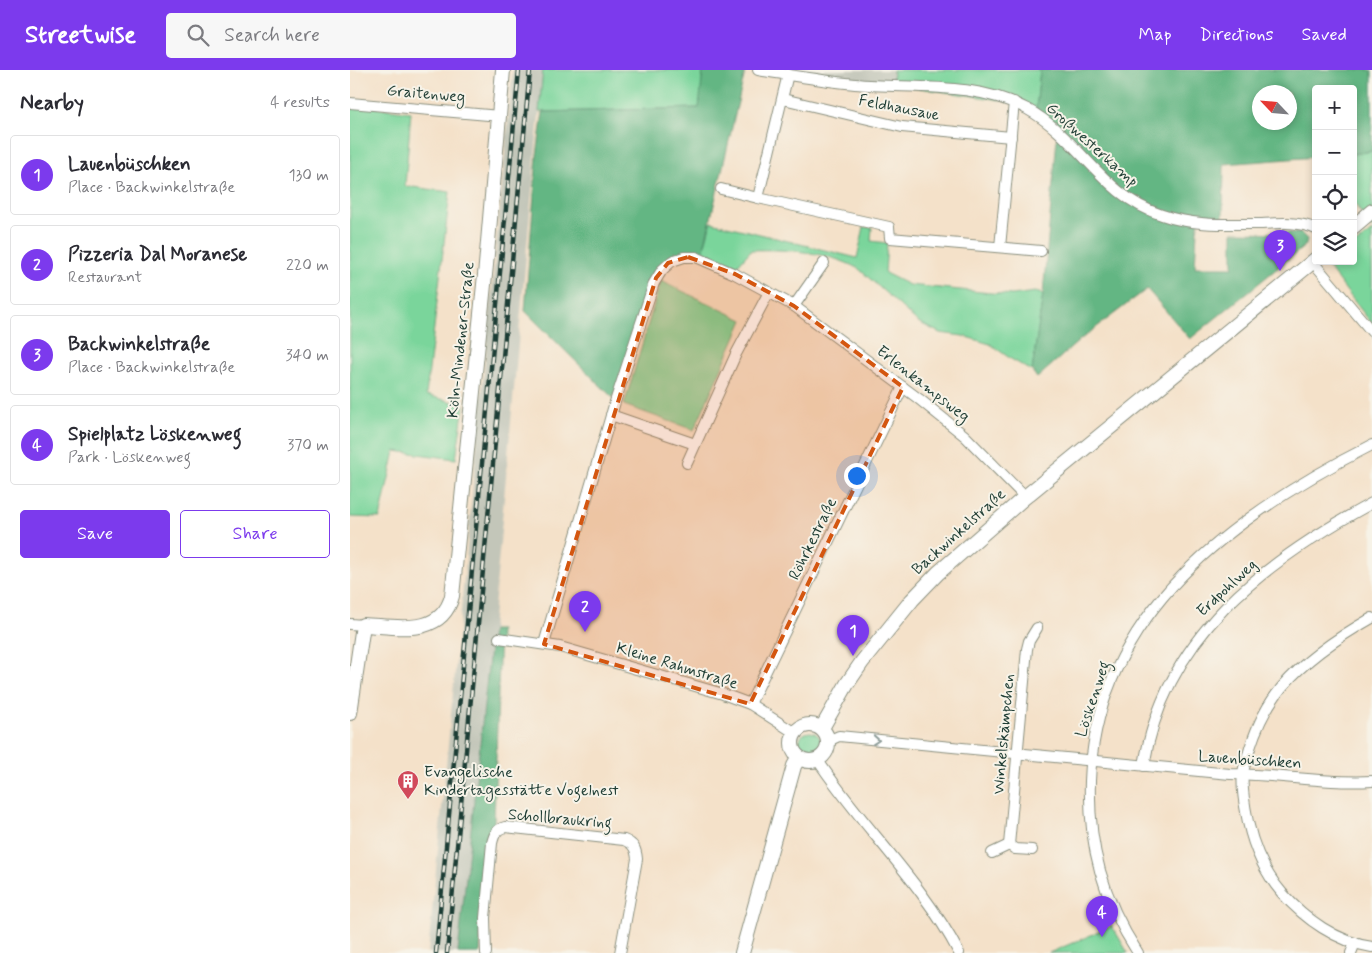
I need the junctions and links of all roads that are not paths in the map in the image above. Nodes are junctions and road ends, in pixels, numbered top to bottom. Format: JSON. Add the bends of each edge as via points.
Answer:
{"nodes":[{"id":1,"x":503,"y":70,"type":"edge"},
{"id":2,"x":758,"y":70,"type":"edge"},
{"id":3,"x":788,"y":74,"type":"junction"},
{"id":4,"x":783,"y":99,"type":"junction"},
{"id":5,"x":1014,"y":102,"type":"junction"},
{"id":6,"x":350,"y":103,"type":"edge"},
{"id":7,"x":500,"y":116,"type":"junction"},
{"id":8,"x":1011,"y":137,"type":"junction"},
{"id":9,"x":721,"y":189,"type":"dead end"},
{"id":10,"x":758,"y":198,"type":"junction"},
{"id":11,"x":1372,"y":211,"type":"edge"},
{"id":12,"x":1357,"y":224,"type":"edge"},
{"id":13,"x":1312,"y":228,"type":"edge"},
{"id":14,"x":1000,"y":246,"type":"junction"},
{"id":15,"x":1041,"y":252,"type":"dead end"},
{"id":16,"x":824,"y":263,"type":"dead end"},
{"id":17,"x":1312,"y":263,"type":"edge"},
{"id":18,"x":1317,"y":265,"type":"edge"},
{"id":19,"x":769,"y":292,"type":"junction"},
{"id":20,"x":794,"y":306,"type":"junction"},
{"id":21,"x":1372,"y":332,"type":"edge"},
{"id":22,"x":903,"y":387,"type":"junction"},
{"id":23,"x":611,"y":415,"type":"junction"},
{"id":24,"x":695,"y":444,"type":"junction"},
{"id":25,"x":1372,"y":445,"type":"edge"},
{"id":26,"x":687,"y":463,"type":"dead end"},
{"id":27,"x":1025,"y":497,"type":"junction"},
{"id":28,"x":1372,"y":503,"type":"edge"},
{"id":29,"x":1372,"y":618,"type":"edge"},
{"id":30,"x":357,"y":624,"type":"edge"},
{"id":31,"x":1037,"y":628,"type":"dead end"},
{"id":32,"x":498,"y":638,"type":"dead end"},
{"id":33,"x":544,"y":644,"type":"junction"},
{"id":34,"x":750,"y":704,"type":"junction"},
{"id":35,"x":350,"y":713,"type":"edge"},
{"id":36,"x":794,"y":733,"type":"junction"},
{"id":37,"x":825,"y":735,"type":"junction"},
{"id":38,"x":1018,"y":753,"type":"junction"},
{"id":39,"x":799,"y":757,"type":"junction"},
{"id":40,"x":817,"y":759,"type":"junction"},
{"id":41,"x":1091,"y":761,"type":"junction"},
{"id":42,"x":1144,"y":766,"type":"junction"},
{"id":43,"x":1243,"y":774,"type":"junction"},
{"id":44,"x":1372,"y":781,"type":"edge"},
{"id":45,"x":1009,"y":846,"type":"junction"},
{"id":46,"x":1032,"y":850,"type":"dead end"},
{"id":47,"x":992,"y":853,"type":"dead end"},
{"id":48,"x":1372,"y":947,"type":"edge"},
{"id":49,"x":1353,"y":948,"type":"edge"},
{"id":50,"x":486,"y":953,"type":"edge"},
{"id":51,"x":620,"y":953,"type":"edge"},
{"id":52,"x":742,"y":953,"type":"edge"},
{"id":53,"x":959,"y":953,"type":"edge"},
{"id":54,"x":1138,"y":953,"type":"edge"}],
"edges":[{"from":1,"to":7,"type":"main road","name":"Köln-Mindener-Straße"},
{"from":2,"to":3,"type":"street","name":"Großwesterkamp"},
{"from":3,"to":4,"type":"street"},
{"from":3,"to":5,"type":"street","name":"Großwesterkamp","via":[[854,84],[969,90]]},
{"from":4,"to":8,"type":"street","name":"Feldhausaue","via":[[902,127]]},
{"from":4,"to":10,"type":"street"},
{"from":5,"to":8,"type":"street"},
{"from":5,"to":13,"type":"street","name":"Großwesterkamp","via":[[1054,128],[1122,195],[1160,215],[1188,222],[1298,223]]},
{"from":6,"to":7,"type":"street","name":"Graitenweg"},
{"from":7,"to":30,"type":"main road","name":"Köln-Mindener-Straße","via":[[452,596],[445,612],[435,621],[420,627]]},
{"from":8,"to":14,"type":"street"},
{"from":9,"to":10,"type":"street"},
{"from":10,"to":14,"type":"street","via":[[889,228],[890,238]]},
{"from":11,"to":12,"type":"main road"},
{"from":14,"to":15,"type":"street"},
{"from":16,"to":20,"type":"street"},
{"from":17,"to":27,"type":"main road","name":"Backwinkelstraße"},
{"from":18,"to":21,"type":"street"},
{"from":19,"to":20,"type":"street","name":"Erlenkampsweg"},
{"from":19,"to":23,"type":"street","name":"Erlenkampsweg","via":[[703,259],[684,257],[668,264],[654,283]]},
{"from":19,"to":24,"type":"street","via":[[736,354]]},
{"from":20,"to":22,"type":"street","name":"Erlenkampsweg"},
{"from":22,"to":27,"type":"street","name":"Erlenkampsweg","via":[[965,436]]},
{"from":22,"to":34,"type":"street","name":"Röhrkestraße"},
{"from":23,"to":24,"type":"street"},
{"from":23,"to":33,"type":"street","name":"Erlenkampsweg"},
{"from":24,"to":26,"type":"street"},
{"from":25,"to":41,"type":"street","name":"Löskenweg","via":[[1313,477],[1254,516],[1192,566],[1156,604],[1129,644],[1110,686],[1096,730]]},
{"from":27,"to":37,"type":"main road","name":"Backwinkelstraße","via":[[912,600],[852,677]]},
{"from":28,"to":42,"type":"street","name":"Erdpohlweg","via":[[1276,564],[1238,594],[1205,629],[1166,691]]},
{"from":29,"to":43,"type":"street","via":[[1312,660],[1282,687],[1261,721]]},
{"from":30,"to":35,"type":"main road"},
{"from":31,"to":38,"type":"street","name":"Winkelskämpchen","via":[[1028,640]]},
{"from":32,"to":33,"type":"street","name":"Kleine Rahmstraße"},
{"from":33,"to":34,"type":"street","name":"Kleine Rahmstraße"},
{"from":34,"to":36,"type":"street","name":"Kleine Rahmstraße"},
{"from":36,"to":37,"type":"main road","via":[[809,724],[816,725]]},
{"from":36,"to":39,"type":"main road","via":[[793,747]]},
{"from":37,"to":38,"type":"street","name":"Lauenbüschken","one_way":true},
{"from":37,"to":40,"type":"main road","via":[[826,752]]},
{"from":38,"to":41,"type":"street","name":"Lauenbüschken"},
{"from":38,"to":45,"type":"street","name":"Winkelskämpchen"},
{"from":39,"to":40,"type":"main road","via":[[808,761]]},
{"from":39,"to":52,"type":"main road"},
{"from":40,"to":53,"type":"street","via":[[934,910]]},
{"from":41,"to":42,"type":"street","name":"Lauenbüschken"},
{"from":41,"to":54,"type":"street","name":"Löskenweg","via":[[1090,818],[1097,863],[1110,903]]},
{"from":42,"to":43,"type":"street","name":"Lauenbüschken"},
{"from":43,"to":44,"type":"street","name":"Lauenbüschken"},
{"from":43,"to":49,"type":"street","via":[[1246,814],[1252,839],[1275,885],[1305,916]]},
{"from":45,"to":46,"type":"street"},
{"from":45,"to":47,"type":"street"},
{"from":48,"to":49,"type":"street"},
{"from":50,"to":51,"type":"street","name":"Schollbraukring","via":[[485,918],[492,843],[494,835],[505,827],[632,843],[637,859]]}]}
